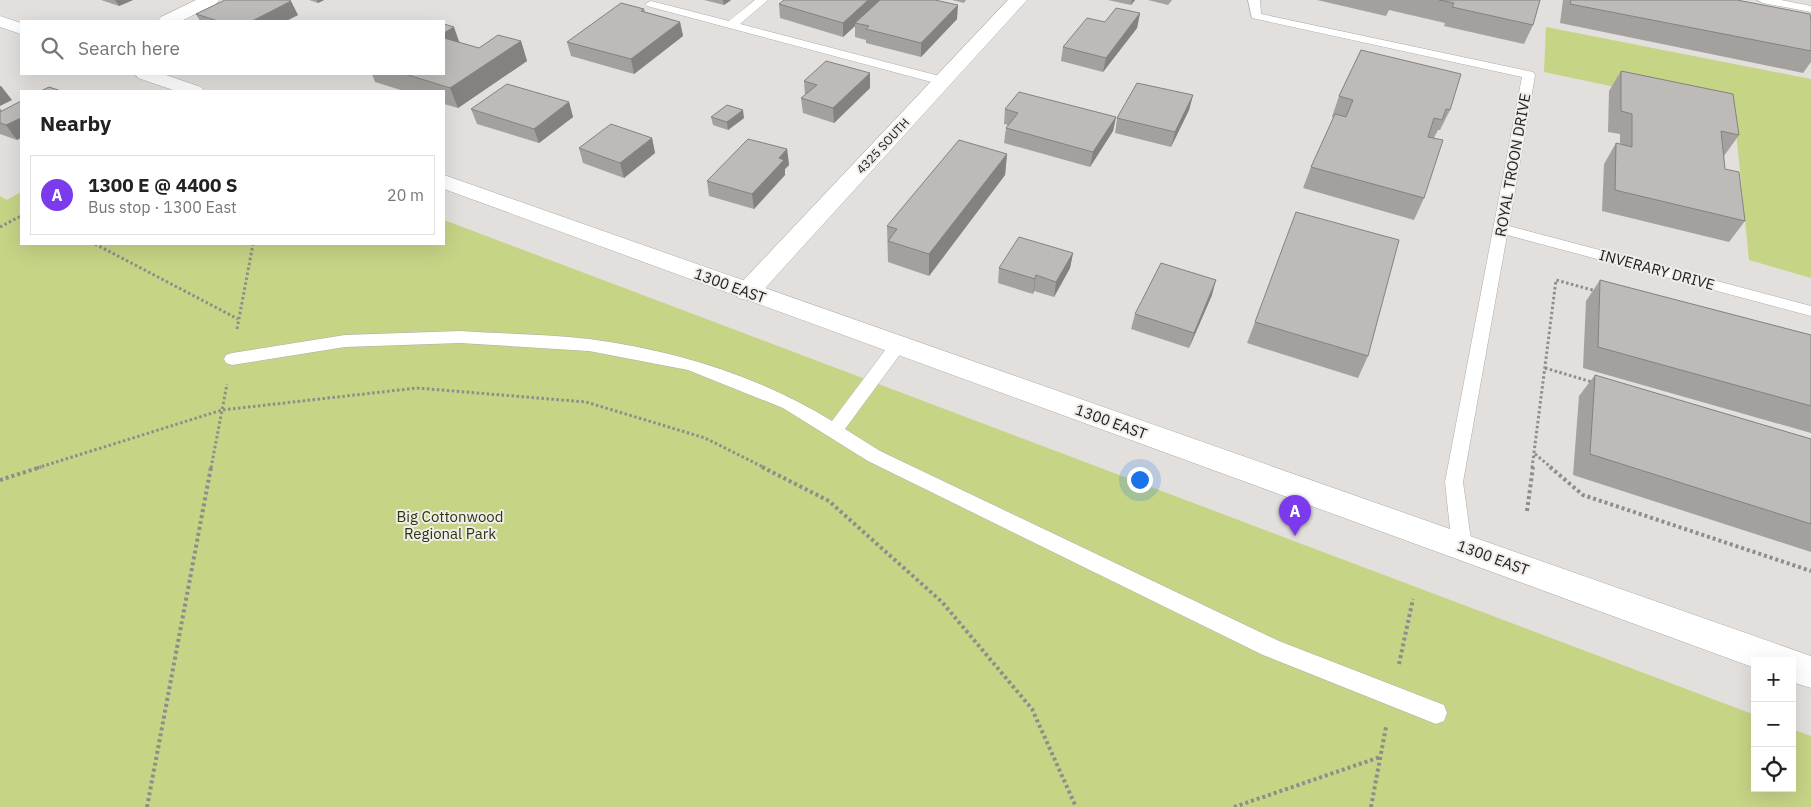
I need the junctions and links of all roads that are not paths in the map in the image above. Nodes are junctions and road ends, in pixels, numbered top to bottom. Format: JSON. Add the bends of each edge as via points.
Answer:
{"nodes":[{"id":1,"x":210,"y":0,"type":"edge"},
{"id":2,"x":762,"y":0,"type":"edge"},
{"id":3,"x":1018,"y":0,"type":"edge"},
{"id":4,"x":1254,"y":0,"type":"edge"},
{"id":5,"x":1763,"y":0,"type":"edge"},
{"id":6,"x":652,"y":4,"type":"dead end"},
{"id":7,"x":1811,"y":10,"type":"edge"},
{"id":8,"x":168,"y":20,"type":"edge"},
{"id":9,"x":0,"y":21,"type":"edge"},
{"id":10,"x":731,"y":25,"type":"junction"},
{"id":11,"x":20,"y":29,"type":"edge"},
{"id":12,"x":148,"y":75,"type":"edge"},
{"id":13,"x":943,"y":81,"type":"junction"},
{"id":14,"x":191,"y":90,"type":"edge"},
{"id":15,"x":445,"y":182,"type":"edge"},
{"id":16,"x":1502,"y":229,"type":"junction"},
{"id":17,"x":747,"y":292,"type":"junction"},
{"id":18,"x":1811,"y":311,"type":"edge"},
{"id":19,"x":898,"y":345,"type":"junction"},
{"id":20,"x":232,"y":360,"type":"road end"},
{"id":21,"x":834,"y":431,"type":"junction"},
{"id":22,"x":1462,"y":547,"type":"junction"},
{"id":23,"x":1768,"y":657,"type":"edge"},
{"id":24,"x":1796,"y":667,"type":"edge"},
{"id":25,"x":1811,"y":672,"type":"edge"},
{"id":26,"x":1436,"y":713,"type":"dead end"}],
"edges":[{"from":1,"to":8,"type":"main road"},
{"from":2,"to":10,"type":"lane"},
{"from":3,"to":13,"type":"main road","name":"4325 SOUTH"},
{"from":4,"to":16,"type":"lane","name":"ROYAL TROON DRIVE","via":[[1256,16],[1529,75]]},
{"from":5,"to":7,"type":"lane"},
{"from":6,"to":10,"type":"lane"},
{"from":9,"to":11,"type":"main road"},
{"from":10,"to":13,"type":"lane"},
{"from":12,"to":14,"type":"main road"},
{"from":13,"to":17,"type":"main road","name":"4325 SOUTH"},
{"from":15,"to":17,"type":"main road","name":"1300 EAST"},
{"from":16,"to":18,"type":"lane","name":"INVERARY DRIVE"},
{"from":16,"to":22,"type":"lane","name":"ROYAL TROON DRIVE","via":[[1454,482]]},
{"from":17,"to":19,"type":"main road","name":"1300 EAST"},
{"from":19,"to":21,"type":"lane"},
{"from":19,"to":22,"type":"main road","name":"1300 EAST"},
{"from":20,"to":21,"type":"lane","via":[[346,341],[460,336],[589,345],[691,365],[788,402]]},
{"from":21,"to":26,"type":"lane","via":[[874,456],[1271,648]]},
{"from":22,"to":23,"type":"main road","name":"1300 EAST"},
{"from":24,"to":25,"type":"main road"}]}
